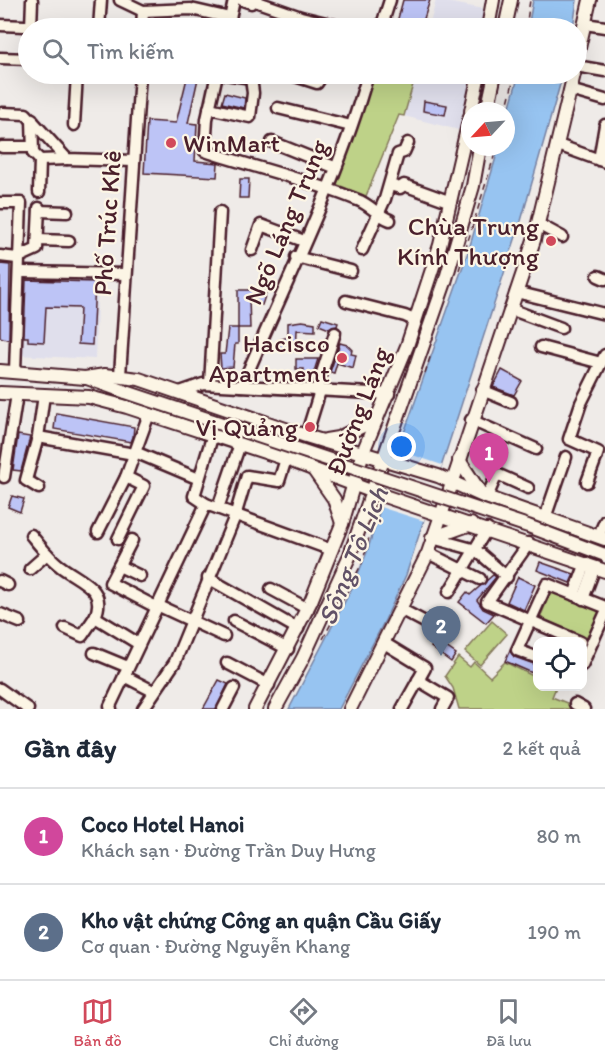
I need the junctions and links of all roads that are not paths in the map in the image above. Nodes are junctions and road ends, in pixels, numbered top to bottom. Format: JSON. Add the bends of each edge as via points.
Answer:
{"nodes":[{"id":1,"x":32,"y":0,"type":"edge"},
{"id":2,"x":101,"y":0,"type":"edge"},
{"id":3,"x":120,"y":0,"type":"edge"},
{"id":4,"x":199,"y":0,"type":"edge"},
{"id":5,"x":234,"y":0,"type":"edge"},
{"id":6,"x":242,"y":0,"type":"edge"},
{"id":7,"x":390,"y":0,"type":"edge"},
{"id":8,"x":493,"y":0,"type":"edge"},
{"id":9,"x":511,"y":0,"type":"edge"},
{"id":10,"x":590,"y":0,"type":"edge"},
{"id":11,"x":191,"y":9,"type":"junction"},
{"id":12,"x":143,"y":11,"type":"junction"},
{"id":13,"x":31,"y":18,"type":"edge"},
{"id":14,"x":100,"y":18,"type":"edge"},
{"id":15,"x":143,"y":18,"type":"edge"},
{"id":16,"x":215,"y":18,"type":"edge"},
{"id":17,"x":230,"y":18,"type":"edge"},
{"id":18,"x":290,"y":18,"type":"edge"},
{"id":19,"x":384,"y":18,"type":"edge"},
{"id":20,"x":490,"y":18,"type":"edge"},
{"id":21,"x":507,"y":18,"type":"edge"},
{"id":22,"x":586,"y":18,"type":"edge"},
{"id":23,"x":587,"y":24,"type":"edge"},
{"id":24,"x":0,"y":25,"type":"edge"},
{"id":25,"x":18,"y":26,"type":"edge"},
{"id":26,"x":605,"y":27,"type":"edge"},
{"id":27,"x":0,"y":58,"type":"edge"},
{"id":28,"x":18,"y":59,"type":"edge"},
{"id":29,"x":587,"y":66,"type":"edge"},
{"id":30,"x":605,"y":71,"type":"edge"},
{"id":31,"x":76,"y":84,"type":"edge"},
{"id":32,"x":139,"y":84,"type":"edge"},
{"id":33,"x":215,"y":84,"type":"edge"},
{"id":34,"x":253,"y":84,"type":"edge"},
{"id":35,"x":365,"y":84,"type":"edge"},
{"id":36,"x":477,"y":84,"type":"edge"},
{"id":37,"x":493,"y":84,"type":"edge"},
{"id":38,"x":572,"y":84,"type":"edge"},
{"id":39,"x":570,"y":90,"type":"junction"},
{"id":40,"x":605,"y":100,"type":"edge"},
{"id":41,"x":473,"y":102,"type":"edge"},
{"id":42,"x":489,"y":102,"type":"edge"},
{"id":43,"x":209,"y":108,"type":"junction"},
{"id":44,"x":278,"y":108,"type":"dead end"},
{"id":45,"x":2,"y":113,"type":"dead end"},
{"id":46,"x":32,"y":119,"type":"junction"},
{"id":47,"x":74,"y":125,"type":"dead end"},
{"id":48,"x":605,"y":125,"type":"edge"},
{"id":49,"x":351,"y":126,"type":"junction"},
{"id":50,"x":272,"y":142,"type":"dead end"},
{"id":51,"x":408,"y":143,"type":"dead end"},
{"id":52,"x":558,"y":145,"type":"junction"},
{"id":53,"x":2,"y":147,"type":"dead end"},
{"id":54,"x":32,"y":147,"type":"junction"},
{"id":55,"x":461,"y":156,"type":"edge"},
{"id":56,"x":478,"y":156,"type":"edge"},
{"id":57,"x":67,"y":159,"type":"junction"},
{"id":58,"x":40,"y":160,"type":"junction"},
{"id":59,"x":134,"y":161,"type":"junction"},
{"id":60,"x":602,"y":161,"type":"edge"},
{"id":61,"x":334,"y":167,"type":"junction"},
{"id":62,"x":390,"y":185,"type":"junction"},
{"id":63,"x":327,"y":188,"type":"junction"},
{"id":64,"x":39,"y":192,"type":"dead end"},
{"id":65,"x":451,"y":202,"type":"junction"},
{"id":66,"x":0,"y":203,"type":"edge"},
{"id":67,"x":67,"y":212,"type":"dead end"},
{"id":68,"x":220,"y":212,"type":"dead end"},
{"id":69,"x":376,"y":214,"type":"junction"},
{"id":70,"x":390,"y":220,"type":"dead end"},
{"id":71,"x":538,"y":225,"type":"junction"},
{"id":72,"x":562,"y":237,"type":"dead end"},
{"id":73,"x":38,"y":240,"type":"junction"},
{"id":74,"x":69,"y":241,"type":"dead end"},
{"id":75,"x":304,"y":242,"type":"junction"},
{"id":76,"x":252,"y":250,"type":"dead end"},
{"id":77,"x":362,"y":250,"type":"dead end"},
{"id":78,"x":0,"y":256,"type":"edge"},
{"id":79,"x":296,"y":257,"type":"junction"},
{"id":80,"x":17,"y":258,"type":"junction"},
{"id":81,"x":351,"y":271,"type":"dead end"},
{"id":82,"x":23,"y":272,"type":"dead end"},
{"id":83,"x":126,"y":274,"type":"junction"},
{"id":84,"x":516,"y":292,"type":"junction"},
{"id":85,"x":346,"y":301,"type":"dead end"},
{"id":86,"x":510,"y":309,"type":"junction"},
{"id":87,"x":605,"y":314,"type":"edge"},
{"id":88,"x":416,"y":321,"type":"junction"},
{"id":89,"x":561,"y":328,"type":"dead end"},
{"id":90,"x":335,"y":333,"type":"dead end"},
{"id":91,"x":541,"y":347,"type":"dead end"},
{"id":92,"x":603,"y":359,"type":"edge"},
{"id":93,"x":0,"y":371,"type":"edge"},
{"id":94,"x":15,"y":371,"type":"junction"},
{"id":95,"x":120,"y":375,"type":"junction"},
{"id":96,"x":85,"y":378,"type":"junction"},
{"id":97,"x":210,"y":384,"type":"junction"},
{"id":98,"x":242,"y":386,"type":"junction"},
{"id":99,"x":482,"y":390,"type":"junction"},
{"id":100,"x":318,"y":391,"type":"junction"},
{"id":101,"x":126,"y":392,"type":"junction"},
{"id":102,"x":0,"y":393,"type":"edge"},
{"id":103,"x":180,"y":393,"type":"junction"},
{"id":104,"x":17,"y":394,"type":"junction"},
{"id":105,"x":388,"y":394,"type":"junction"},
{"id":106,"x":44,"y":395,"type":"junction"},
{"id":107,"x":89,"y":397,"type":"junction"},
{"id":108,"x":511,"y":402,"type":"dead end"},
{"id":109,"x":149,"y":414,"type":"junction"},
{"id":110,"x":377,"y":419,"type":"junction"},
{"id":111,"x":471,"y":420,"type":"junction"},
{"id":112,"x":213,"y":434,"type":"junction"},
{"id":113,"x":306,"y":436,"type":"junction"},
{"id":114,"x":38,"y":437,"type":"junction"},
{"id":115,"x":323,"y":441,"type":"junction"},
{"id":116,"x":240,"y":444,"type":"junction"},
{"id":117,"x":536,"y":449,"type":"dead end"},
{"id":118,"x":363,"y":452,"type":"junction"},
{"id":119,"x":134,"y":453,"type":"junction"},
{"id":120,"x":566,"y":457,"type":"dead end"},
{"id":121,"x":459,"y":459,"type":"junction"},
{"id":122,"x":601,"y":459,"type":"edge"},
{"id":123,"x":388,"y":460,"type":"junction"},
{"id":124,"x":292,"y":461,"type":"junction"},
{"id":125,"x":313,"y":469,"type":"junction"},
{"id":126,"x":4,"y":477,"type":"dead end"},
{"id":127,"x":126,"y":477,"type":"junction"},
{"id":128,"x":199,"y":478,"type":"junction"},
{"id":129,"x":452,"y":482,"type":"junction"},
{"id":130,"x":586,"y":482,"type":"dead end"},
{"id":131,"x":354,"y":484,"type":"junction"},
{"id":132,"x":528,"y":488,"type":"dead end"},
{"id":133,"x":39,"y":489,"type":"dead end"},
{"id":134,"x":371,"y":491,"type":"junction"},
{"id":135,"x":485,"y":496,"type":"junction"},
{"id":136,"x":206,"y":504,"type":"junction"},
{"id":137,"x":218,"y":508,"type":"junction"},
{"id":138,"x":441,"y":515,"type":"junction"},
{"id":139,"x":236,"y":516,"type":"junction"},
{"id":140,"x":544,"y":518,"type":"junction"},
{"id":141,"x":605,"y":521,"type":"edge"},
{"id":142,"x":342,"y":524,"type":"junction"},
{"id":143,"x":471,"y":524,"type":"junction"},
{"id":144,"x":487,"y":529,"type":"junction"},
{"id":145,"x":98,"y":532,"type":"dead end"},
{"id":146,"x":31,"y":535,"type":"dead end"},
{"id":147,"x":432,"y":538,"type":"junction"},
{"id":148,"x":602,"y":538,"type":"edge"},
{"id":149,"x":118,"y":539,"type":"dead end"},
{"id":150,"x":132,"y":540,"type":"dead end"},
{"id":151,"x":529,"y":543,"type":"junction"},
{"id":152,"x":332,"y":550,"type":"junction"},
{"id":153,"x":476,"y":550,"type":"junction"},
{"id":154,"x":428,"y":552,"type":"junction"},
{"id":155,"x":47,"y":554,"type":"junction"},
{"id":156,"x":605,"y":555,"type":"edge"},
{"id":157,"x":119,"y":566,"type":"junction"},
{"id":158,"x":595,"y":567,"type":"edge"},
{"id":159,"x":30,"y":569,"type":"dead end"},
{"id":160,"x":463,"y":570,"type":"junction"},
{"id":161,"x":140,"y":576,"type":"dead end"},
{"id":162,"x":507,"y":577,"type":"junction"},
{"id":163,"x":208,"y":578,"type":"junction"},
{"id":164,"x":480,"y":579,"type":"dead end"},
{"id":165,"x":271,"y":589,"type":"dead end"},
{"id":166,"x":449,"y":592,"type":"dead end"},
{"id":167,"x":579,"y":597,"type":"junction"},
{"id":168,"x":310,"y":605,"type":"junction"},
{"id":169,"x":156,"y":606,"type":"junction"},
{"id":170,"x":327,"y":608,"type":"junction"},
{"id":171,"x":605,"y":608,"type":"edge"},
{"id":172,"x":400,"y":609,"type":"junction"},
{"id":173,"x":0,"y":614,"type":"edge"},
{"id":174,"x":605,"y":614,"type":"edge"},
{"id":175,"x":95,"y":617,"type":"junction"},
{"id":176,"x":190,"y":620,"type":"junction"},
{"id":177,"x":234,"y":621,"type":"dead end"},
{"id":178,"x":530,"y":621,"type":"junction"},
{"id":179,"x":20,"y":622,"type":"dead end"},
{"id":180,"x":65,"y":628,"type":"dead end"},
{"id":181,"x":298,"y":629,"type":"junction"},
{"id":182,"x":438,"y":629,"type":"dead end"},
{"id":183,"x":224,"y":636,"type":"dead end"},
{"id":184,"x":568,"y":637,"type":"edge"},
{"id":185,"x":587,"y":640,"type":"edge"},
{"id":186,"x":384,"y":643,"type":"junction"},
{"id":187,"x":139,"y":644,"type":"junction"},
{"id":188,"x":288,"y":649,"type":"junction"},
{"id":189,"x":94,"y":653,"type":"dead end"},
{"id":190,"x":533,"y":656,"type":"edge"},
{"id":191,"x":226,"y":663,"type":"dead end"},
{"id":192,"x":126,"y":671,"type":"junction"},
{"id":193,"x":418,"y":680,"type":"junction"},
{"id":194,"x":269,"y":685,"type":"junction"},
{"id":195,"x":234,"y":688,"type":"dead end"},
{"id":196,"x":0,"y":689,"type":"edge"},
{"id":197,"x":153,"y":691,"type":"junction"},
{"id":198,"x":404,"y":708,"type":"edge"},
{"id":199,"x":28,"y":709,"type":"edge"},
{"id":200,"x":111,"y":709,"type":"edge"},
{"id":201,"x":143,"y":709,"type":"edge"},
{"id":202,"x":223,"y":709,"type":"edge"},
{"id":203,"x":255,"y":709,"type":"edge"},
{"id":204,"x":275,"y":709,"type":"edge"},
{"id":205,"x":350,"y":709,"type":"edge"},
{"id":206,"x":442,"y":709,"type":"edge"}],
"edges":[{"from":1,"to":13,"type":"street"},
{"from":2,"to":14,"type":"street"},
{"from":3,"to":12,"type":"street"},
{"from":4,"to":11,"type":"street"},
{"from":5,"to":17,"type":"street"},
{"from":6,"to":18,"type":"street","via":[[252,0]]},
{"from":7,"to":19,"type":"street"},
{"from":8,"to":20,"type":"main road"},
{"from":9,"to":21,"type":"main road"},
{"from":10,"to":22,"type":"main road"},
{"from":11,"to":12,"type":"street"},
{"from":11,"to":16,"type":"street"},
{"from":12,"to":15,"type":"street"},
{"from":23,"to":26,"type":"street"},
{"from":24,"to":25,"type":"street"},
{"from":27,"to":28,"type":"street"},
{"from":29,"to":30,"type":"street"},
{"from":31,"to":47,"type":"street"},
{"from":32,"to":59,"type":"street","name":"Phố Trúc Khê"},
{"from":33,"to":43,"type":"street"},
{"from":34,"to":43,"type":"street","via":[[250,117]]},
{"from":35,"to":49,"type":"street","name":"Ngõ Láng Trung"},
{"from":36,"to":41,"type":"main road"},
{"from":37,"to":42,"type":"main road"},
{"from":38,"to":39,"type":"main road"},
{"from":39,"to":40,"type":"street"},
{"from":39,"to":52,"type":"main road"},
{"from":43,"to":63,"type":"street","via":[[205,151]]},
{"from":44,"to":49,"type":"street"},
{"from":45,"to":46,"type":"street","via":[[26,114]]},
{"from":46,"to":54,"type":"street"},
{"from":46,"to":57,"type":"street"},
{"from":48,"to":60,"type":"street"},
{"from":49,"to":61,"type":"street","name":"Ngõ Láng Trung"},
{"from":50,"to":61,"type":"street"},
{"from":51,"to":62,"type":"street","via":[[404,152],[398,154]]},
{"from":52,"to":60,"type":"street"},
{"from":52,"to":71,"type":"main road"},
{"from":53,"to":54,"type":"street"},
{"from":54,"to":58,"type":"street"},
{"from":55,"to":65,"type":"main road","name":"Đường Láng"},
{"from":56,"to":123,"type":"main road","name":"Đường Láng","via":[[445,282]]},
{"from":57,"to":58,"type":"street"},
{"from":57,"to":59,"type":"street"},
{"from":58,"to":64,"type":"street"},
{"from":59,"to":83,"type":"street","name":"Phố Trúc Khê"},
{"from":61,"to":63,"type":"street","name":"Ngõ Láng Trung"},
{"from":62,"to":65,"type":"street","via":[[404,185]]},
{"from":62,"to":69,"type":"street"},
{"from":63,"to":69,"type":"street","via":[[362,202]]},
{"from":63,"to":75,"type":"street","name":"Ngõ Láng Trung"},
{"from":65,"to":88,"type":"main road","name":"Đường Láng"},
{"from":66,"to":80,"type":"street","via":[[21,203]]},
{"from":67,"to":73,"type":"street","via":[[39,209]]},
{"from":68,"to":97,"type":"street"},
{"from":69,"to":70,"type":"street"},
{"from":69,"to":77,"type":"street"},
{"from":71,"to":72,"type":"street"},
{"from":71,"to":84,"type":"main road"},
{"from":73,"to":74,"type":"street"},
{"from":73,"to":80,"type":"street","via":[[37,249]]},
{"from":75,"to":76,"type":"street","via":[[261,225]]},
{"from":75,"to":79,"type":"street","name":"Ngõ Láng Trung"},
{"from":78,"to":80,"type":"street"},
{"from":79,"to":81,"type":"street"},
{"from":79,"to":98,"type":"street","name":"Ngõ Láng Trung"},
{"from":80,"to":94,"type":"street"},
{"from":82,"to":83,"type":"street"},
{"from":83,"to":95,"type":"street","name":"Phố Trúc Khê"},
{"from":84,"to":86,"type":"main road"},
{"from":84,"to":87,"type":"street"},
{"from":85,"to":88,"type":"street"},
{"from":86,"to":89,"type":"street"},
{"from":86,"to":99,"type":"main road"},
{"from":88,"to":105,"type":"main road","name":"Đường Láng"},
{"from":90,"to":100,"type":"street"},
{"from":91,"to":92,"type":"street"},
{"from":92,"to":122,"type":"street","via":[[581,403],[569,439],[598,452]]},
{"from":93,"to":94,"type":"main road"},
{"from":94,"to":96,"type":"main road"},
{"from":95,"to":96,"type":"main road"},
{"from":95,"to":103,"type":"main road"},
{"from":96,"to":101,"type":"main road"},
{"from":97,"to":98,"type":"street"},
{"from":97,"to":103,"type":"street","via":[[192,386]]},
{"from":98,"to":100,"type":"street"},
{"from":99,"to":108,"type":"street"},
{"from":99,"to":111,"type":"main road"},
{"from":100,"to":105,"type":"street"},
{"from":100,"to":113,"type":"street"},
{"from":101,"to":107,"type":"main road"},
{"from":101,"to":156,"type":"main road","bridge":true},
{"from":102,"to":104,"type":"main road"},
{"from":103,"to":113,"type":"main road"},
{"from":104,"to":106,"type":"main road"},
{"from":104,"to":126,"type":"street"},
{"from":105,"to":110,"type":"main road","name":"Đường Láng"},
{"from":106,"to":107,"type":"main road"},
{"from":106,"to":114,"type":"street"},
{"from":107,"to":109,"type":"main road"},
{"from":109,"to":112,"type":"main road"},
{"from":109,"to":119,"type":"street"},
{"from":110,"to":115,"type":"main road"},
{"from":110,"to":118,"type":"main road","name":"Đường Láng"},
{"from":111,"to":117,"type":"street"},
{"from":111,"to":121,"type":"main road"},
{"from":112,"to":116,"type":"main road"},
{"from":112,"to":128,"type":"street"},
{"from":113,"to":115,"type":"main road"},
{"from":113,"to":124,"type":"main road","via":[[312,447],[311,456],[306,462]]},
{"from":114,"to":119,"type":"street"},
{"from":114,"to":133,"type":"street","via":[[26,480]]},
{"from":115,"to":118,"type":"main road"},
{"from":116,"to":124,"type":"main road"},
{"from":116,"to":137,"type":"street"},
{"from":118,"to":123,"type":"main road"},
{"from":118,"to":131,"type":"main road","name":"Đường Láng"},
{"from":119,"to":127,"type":"street"},
{"from":119,"to":128,"type":"street"},
{"from":120,"to":140,"type":"street"},
{"from":121,"to":129,"type":"main road"},
{"from":121,"to":135,"type":"main road"},
{"from":122,"to":130,"type":"street"},
{"from":123,"to":129,"type":"main road"},
{"from":123,"to":134,"type":"main road","name":"Đường Láng"},
{"from":124,"to":125,"type":"main road"},
{"from":124,"to":139,"type":"street","via":[[279,481],[247,476]]},
{"from":125,"to":131,"type":"main road"},
{"from":125,"to":142,"type":"main road","via":[[334,499]]},
{"from":127,"to":145,"type":"street"},
{"from":127,"to":149,"type":"street","via":[[144,486]]},
{"from":128,"to":136,"type":"street","via":[[194,496]]},
{"from":129,"to":135,"type":"main road"},
{"from":129,"to":138,"type":"main road"},
{"from":131,"to":134,"type":"main road"},
{"from":131,"to":142,"type":"main road","name":"Đường Láng"},
{"from":132,"to":135,"type":"street","via":[[497,474]]},
{"from":134,"to":138,"type":"main road"},
{"from":134,"to":170,"type":"main road","name":"Đường Láng"},
{"from":135,"to":140,"type":"main road"},
{"from":135,"to":143,"type":"main road","via":[[466,508]]},
{"from":136,"to":137,"type":"street"},
{"from":136,"to":169,"type":"street"},
{"from":137,"to":139,"type":"street"},
{"from":138,"to":143,"type":"main road"},
{"from":138,"to":147,"type":"main road"},
{"from":139,"to":152,"type":"street"},
{"from":139,"to":163,"type":"street"},
{"from":140,"to":148,"type":"main road"},
{"from":141,"to":148,"type":"street"},
{"from":142,"to":152,"type":"main road","name":"Đường Láng"},
{"from":143,"to":144,"type":"main road"},
{"from":143,"to":147,"type":"main road"},
{"from":144,"to":151,"type":"main road"},
{"from":144,"to":153,"type":"street"},
{"from":146,"to":155,"type":"street"},
{"from":147,"to":153,"type":"street"},
{"from":147,"to":154,"type":"main road"},
{"from":150,"to":157,"type":"street"},
{"from":151,"to":158,"type":"main road"},
{"from":151,"to":162,"type":"street"},
{"from":152,"to":168,"type":"main road","name":"Đường Láng"},
{"from":153,"to":160,"type":"street"},
{"from":153,"to":162,"type":"street"},
{"from":154,"to":160,"type":"street"},
{"from":154,"to":172,"type":"main road"},
{"from":155,"to":159,"type":"street"},
{"from":155,"to":175,"type":"street","via":[[97,594],[99,606]]},
{"from":157,"to":161,"type":"street"},
{"from":157,"to":169,"type":"street","via":[[110,583]]},
{"from":158,"to":167,"type":"street"},
{"from":160,"to":164,"type":"street"},
{"from":160,"to":166,"type":"street"},
{"from":162,"to":178,"type":"street","via":[[487,602]]},
{"from":163,"to":176,"type":"street"},
{"from":163,"to":181,"type":"street"},
{"from":165,"to":168,"type":"street"},
{"from":167,"to":171,"type":"street"},
{"from":167,"to":178,"type":"street","via":[[547,584]]},
{"from":168,"to":170,"type":"main road"},
{"from":168,"to":181,"type":"main road","name":"Đường Láng"},
{"from":169,"to":176,"type":"street"},
{"from":169,"to":187,"type":"street"},
{"from":170,"to":204,"type":"main road","name":"Đường Láng"},
{"from":172,"to":182,"type":"street"},
{"from":172,"to":186,"type":"main road"},
{"from":173,"to":179,"type":"street"},
{"from":174,"to":185,"type":"street"},
{"from":175,"to":180,"type":"street","via":[[82,636]]},
{"from":175,"to":187,"type":"street"},
{"from":176,"to":183,"type":"street"},
{"from":176,"to":197,"type":"street","via":[[174,662]]},
{"from":177,"to":188,"type":"street"},
{"from":178,"to":184,"type":"street"},
{"from":178,"to":190,"type":"street","via":[[517,650]]},
{"from":181,"to":188,"type":"main road","name":"Đường Láng"},
{"from":186,"to":193,"type":"street","via":[[425,668]]},
{"from":186,"to":205,"type":"main road"},
{"from":187,"to":192,"type":"street"},
{"from":188,"to":194,"type":"main road","name":"Đường Láng"},
{"from":189,"to":192,"type":"street"},
{"from":191,"to":194,"type":"street"},
{"from":192,"to":197,"type":"street"},
{"from":192,"to":200,"type":"street"},
{"from":193,"to":198,"type":"street"},
{"from":193,"to":206,"type":"street","via":[[448,698]]},
{"from":194,"to":203,"type":"main road","name":"Đường Láng"},
{"from":195,"to":202,"type":"street"},
{"from":196,"to":199,"type":"street"},
{"from":197,"to":201,"type":"street"}]}
